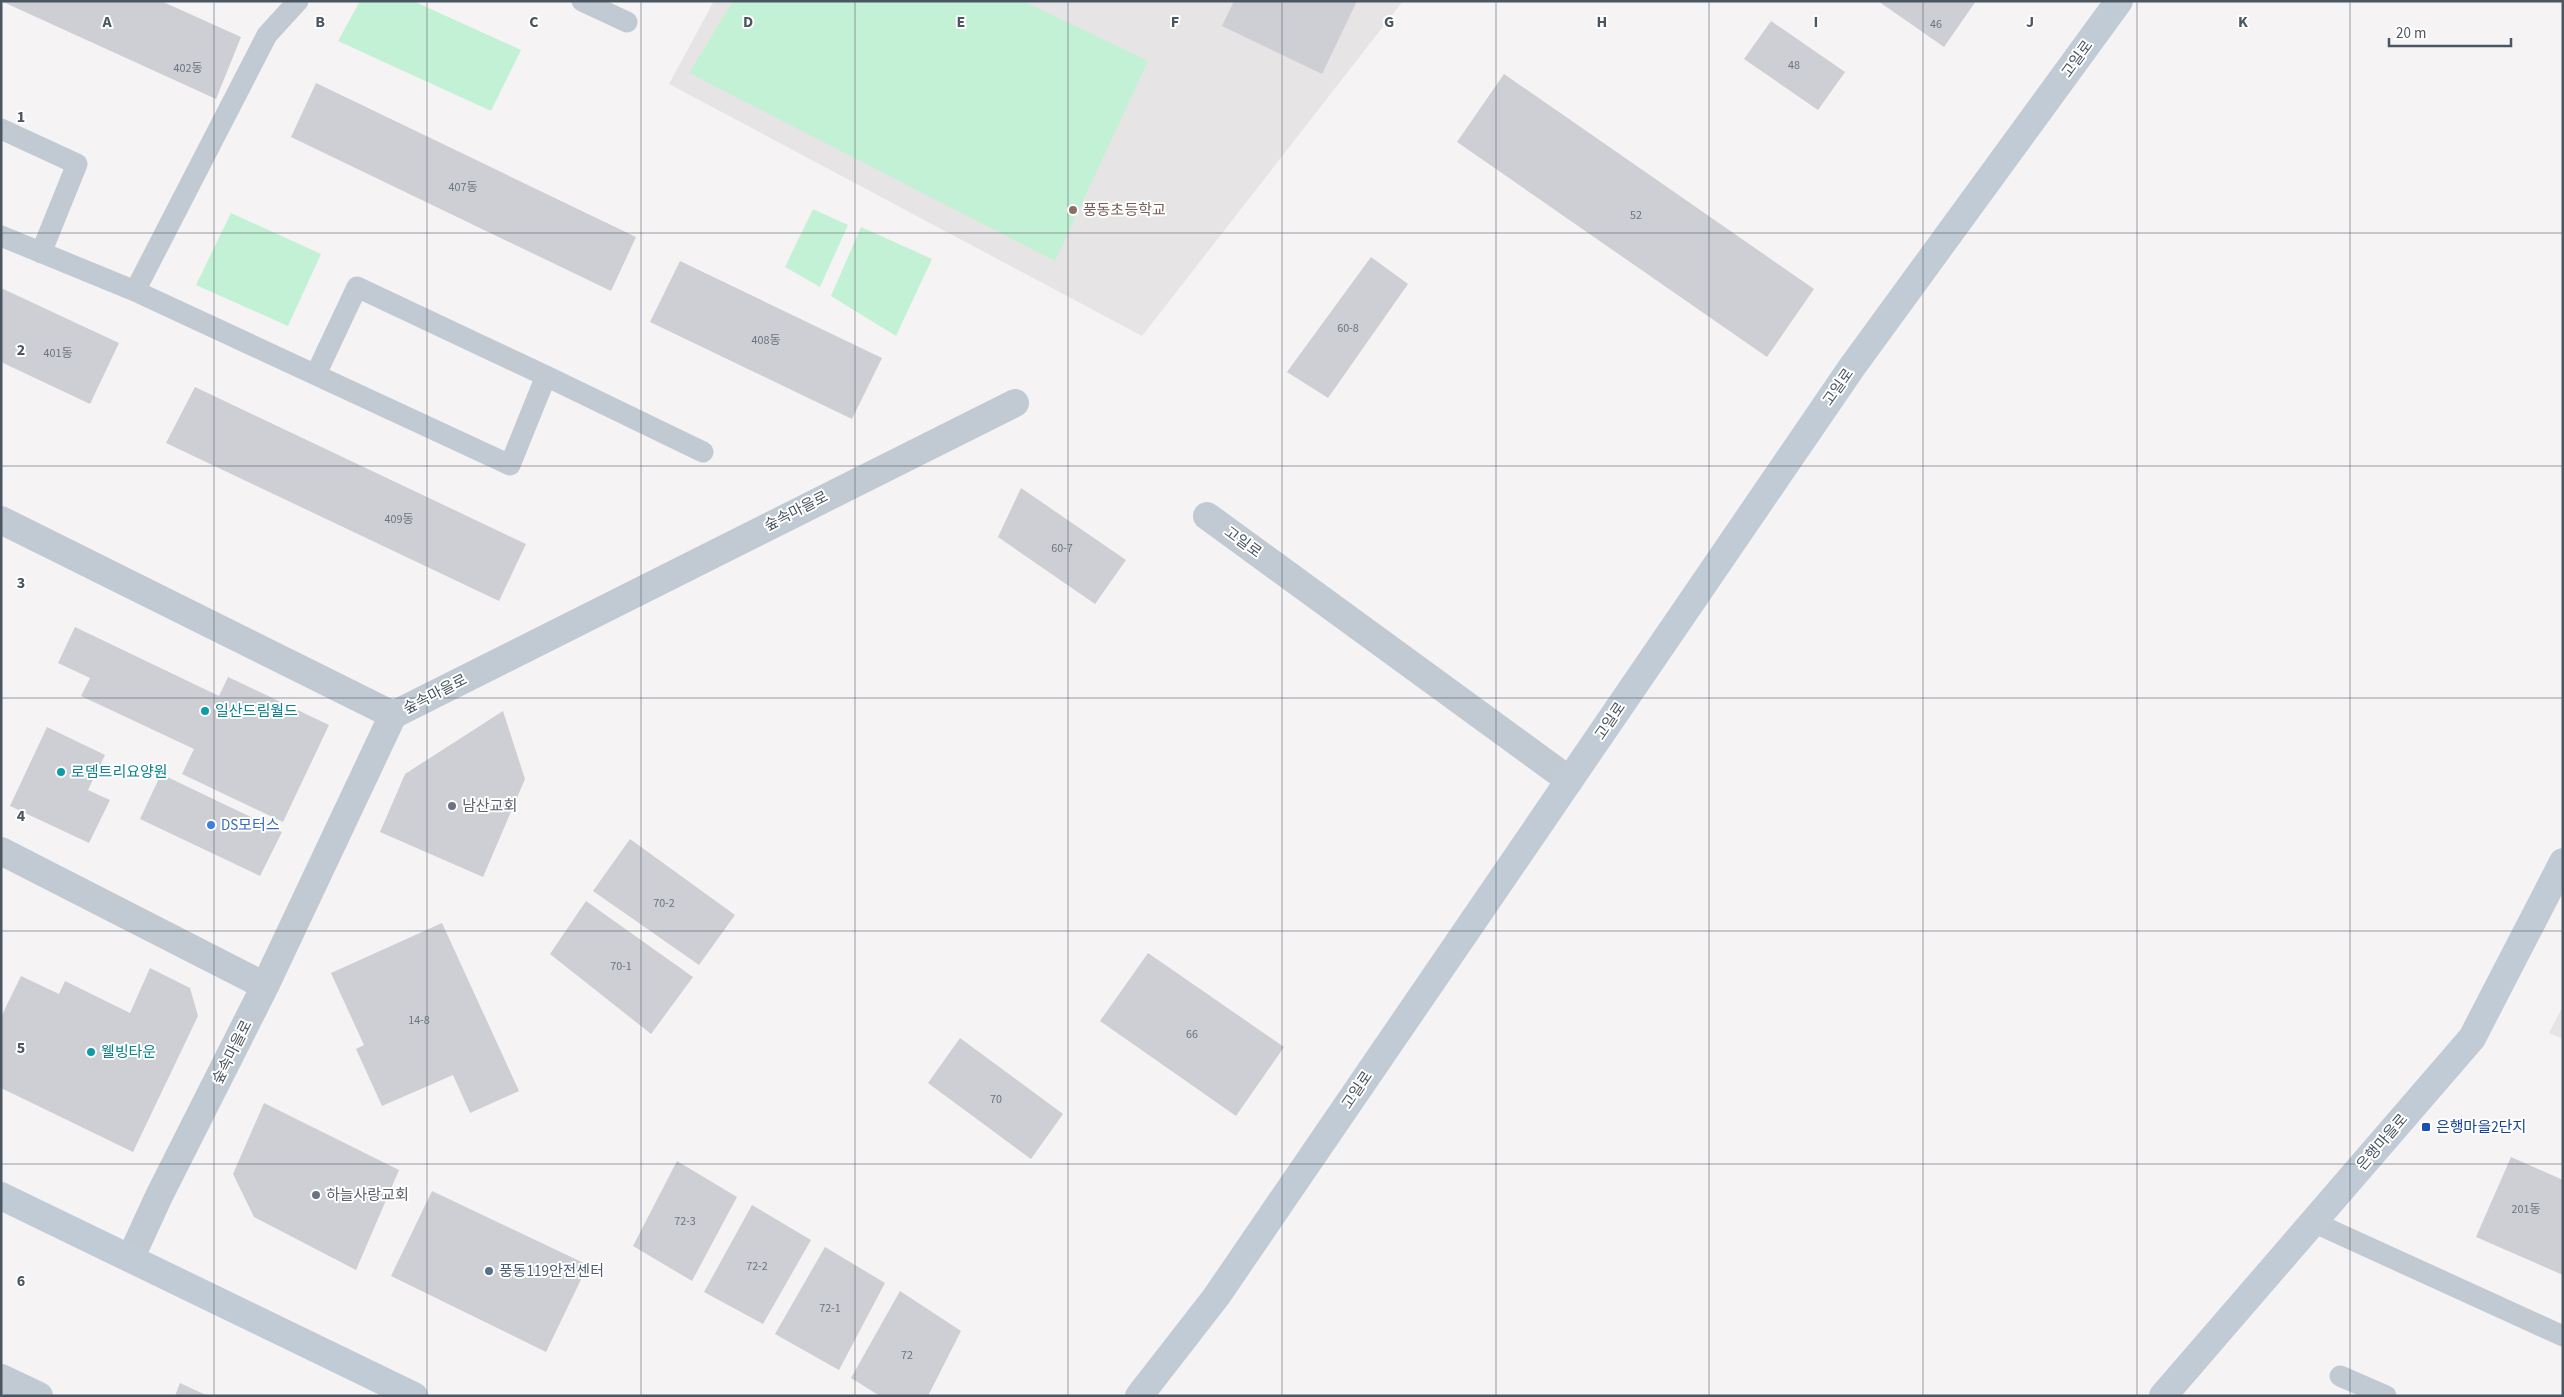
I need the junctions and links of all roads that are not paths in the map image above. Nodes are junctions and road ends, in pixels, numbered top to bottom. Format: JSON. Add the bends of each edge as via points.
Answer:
{"nodes":[{"id":1,"x":582,"y":1,"type":"edge"},
{"id":2,"x":2119,"y":1,"type":"edge"},
{"id":3,"x":290,"y":3,"type":"edge"},
{"id":4,"x":627,"y":22,"type":"dead end"},
{"id":5,"x":1,"y":129,"type":"edge"},
{"id":6,"x":1,"y":236,"type":"edge"},
{"id":7,"x":41,"y":254,"type":"junction"},
{"id":8,"x":136,"y":291,"type":"junction"},
{"id":9,"x":316,"y":374,"type":"junction"},
{"id":10,"x":546,"y":376,"type":"junction"},
{"id":11,"x":1015,"y":402,"type":"dead end"},
{"id":12,"x":703,"y":452,"type":"dead end"},
{"id":13,"x":1207,"y":516,"type":"dead end"},
{"id":14,"x":1,"y":520,"type":"edge"},
{"id":15,"x":393,"y":715,"type":"junction"},
{"id":16,"x":1569,"y":780,"type":"junction"},
{"id":17,"x":1,"y":851,"type":"edge"},
{"id":18,"x":2563,"y":862,"type":"edge"},
{"id":19,"x":265,"y":986,"type":"junction"},
{"id":20,"x":1,"y":1196,"type":"edge"},
{"id":21,"x":2312,"y":1222,"type":"junction"},
{"id":22,"x":131,"y":1257,"type":"junction"},
{"id":23,"x":2563,"y":1336,"type":"edge"},
{"id":24,"x":2340,"y":1376,"type":"dead end"},
{"id":25,"x":1,"y":1378,"type":"edge"},
{"id":26,"x":39,"y":1396,"type":"edge"},
{"id":27,"x":414,"y":1396,"type":"edge"},
{"id":28,"x":1139,"y":1396,"type":"edge"},
{"id":29,"x":2163,"y":1396,"type":"edge"},
{"id":30,"x":2386,"y":1396,"type":"edge"}],
"edges":[{"from":1,"to":4,"type":"lane"},
{"from":2,"to":16,"type":"main road","name":"고일로","via":[[1852,367]]},
{"from":3,"to":8,"type":"lane","via":[[267,35]]},
{"from":5,"to":7,"type":"lane","via":[[77,164]]},
{"from":6,"to":7,"type":"lane"},
{"from":7,"to":8,"type":"lane"},
{"from":8,"to":9,"type":"lane"},
{"from":9,"to":10,"type":"lane","via":[[357,287]]},
{"from":9,"to":10,"type":"lane","via":[[510,465]]},
{"from":10,"to":12,"type":"lane"},
{"from":11,"to":15,"type":"street","name":"숲속마을로"},
{"from":13,"to":16,"type":"street","name":"고일로"},
{"from":14,"to":15,"type":"street"},
{"from":15,"to":19,"type":"street","name":"숲속마을로"},
{"from":16,"to":28,"type":"main road","name":"고일로","via":[[1216,1297]]},
{"from":17,"to":19,"type":"street"},
{"from":18,"to":21,"type":"main road","name":"은행마을로","via":[[2472,1038]]},
{"from":19,"to":22,"type":"street","name":"숲속마을로"},
{"from":20,"to":22,"type":"main road"},
{"from":21,"to":23,"type":"lane"},
{"from":21,"to":29,"type":"main road","name":"은행마을로"},
{"from":22,"to":27,"type":"main road"},
{"from":24,"to":30,"type":"lane"},
{"from":25,"to":26,"type":"street"}]}
